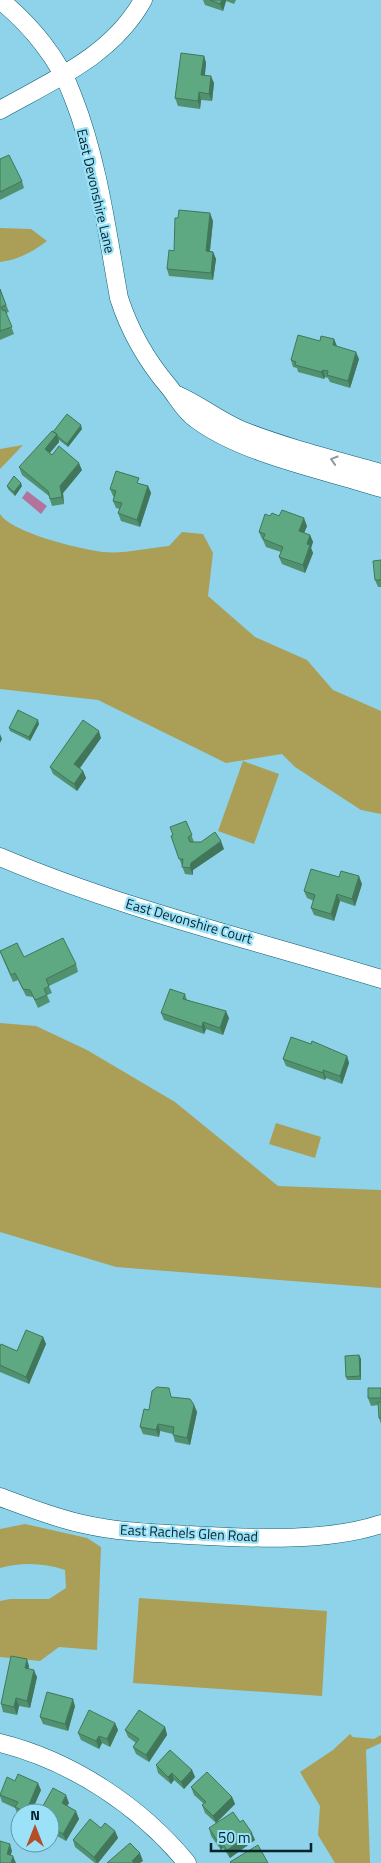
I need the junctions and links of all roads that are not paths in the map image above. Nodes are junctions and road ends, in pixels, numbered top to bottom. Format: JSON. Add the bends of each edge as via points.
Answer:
{"nodes":[{"id":1,"x":0,"y":0,"type":"edge"},
{"id":2,"x":143,"y":0,"type":"edge"},
{"id":3,"x":63,"y":76,"type":"junction"},
{"id":4,"x":0,"y":110,"type":"edge"},
{"id":5,"x":174,"y":393,"type":"junction"},
{"id":6,"x":381,"y":474,"type":"edge"},
{"id":7,"x":381,"y":488,"type":"edge"},
{"id":8,"x":0,"y":856,"type":"edge"},
{"id":9,"x":381,"y":979,"type":"edge"},
{"id":10,"x":0,"y":1497,"type":"edge"},
{"id":11,"x":381,"y":1524,"type":"edge"},
{"id":12,"x":0,"y":1743,"type":"edge"},
{"id":13,"x":187,"y":1863,"type":"edge"}],
"edges":[{"from":1,"to":3,"type":"street","name":"East Devonshire Lane","via":[[32,31]]},
{"from":2,"to":3,"type":"street","via":[[111,43]]},
{"from":3,"to":4,"type":"street"},
{"from":3,"to":5,"type":"street","name":"East Devonshire Lane","via":[[73,96],[91,158],[126,318],[141,350]]},
{"from":6,"to":5,"type":"street","name":"East Devonshire Lane","one_way":true,"via":[[246,432]]},
{"from":5,"to":7,"type":"street","name":"East Devonshire Lane","via":[[195,419],[228,439]]},
{"from":8,"to":9,"type":"street","name":"East Devonshire Court","via":[[108,897]]},
{"from":10,"to":11,"type":"street","name":"East Rachels Glen Road","via":[[84,1524],[123,1531],[279,1537],[309,1536]]},
{"from":12,"to":13,"type":"street","via":[[50,1760],[107,1791],[148,1823]]}]}
